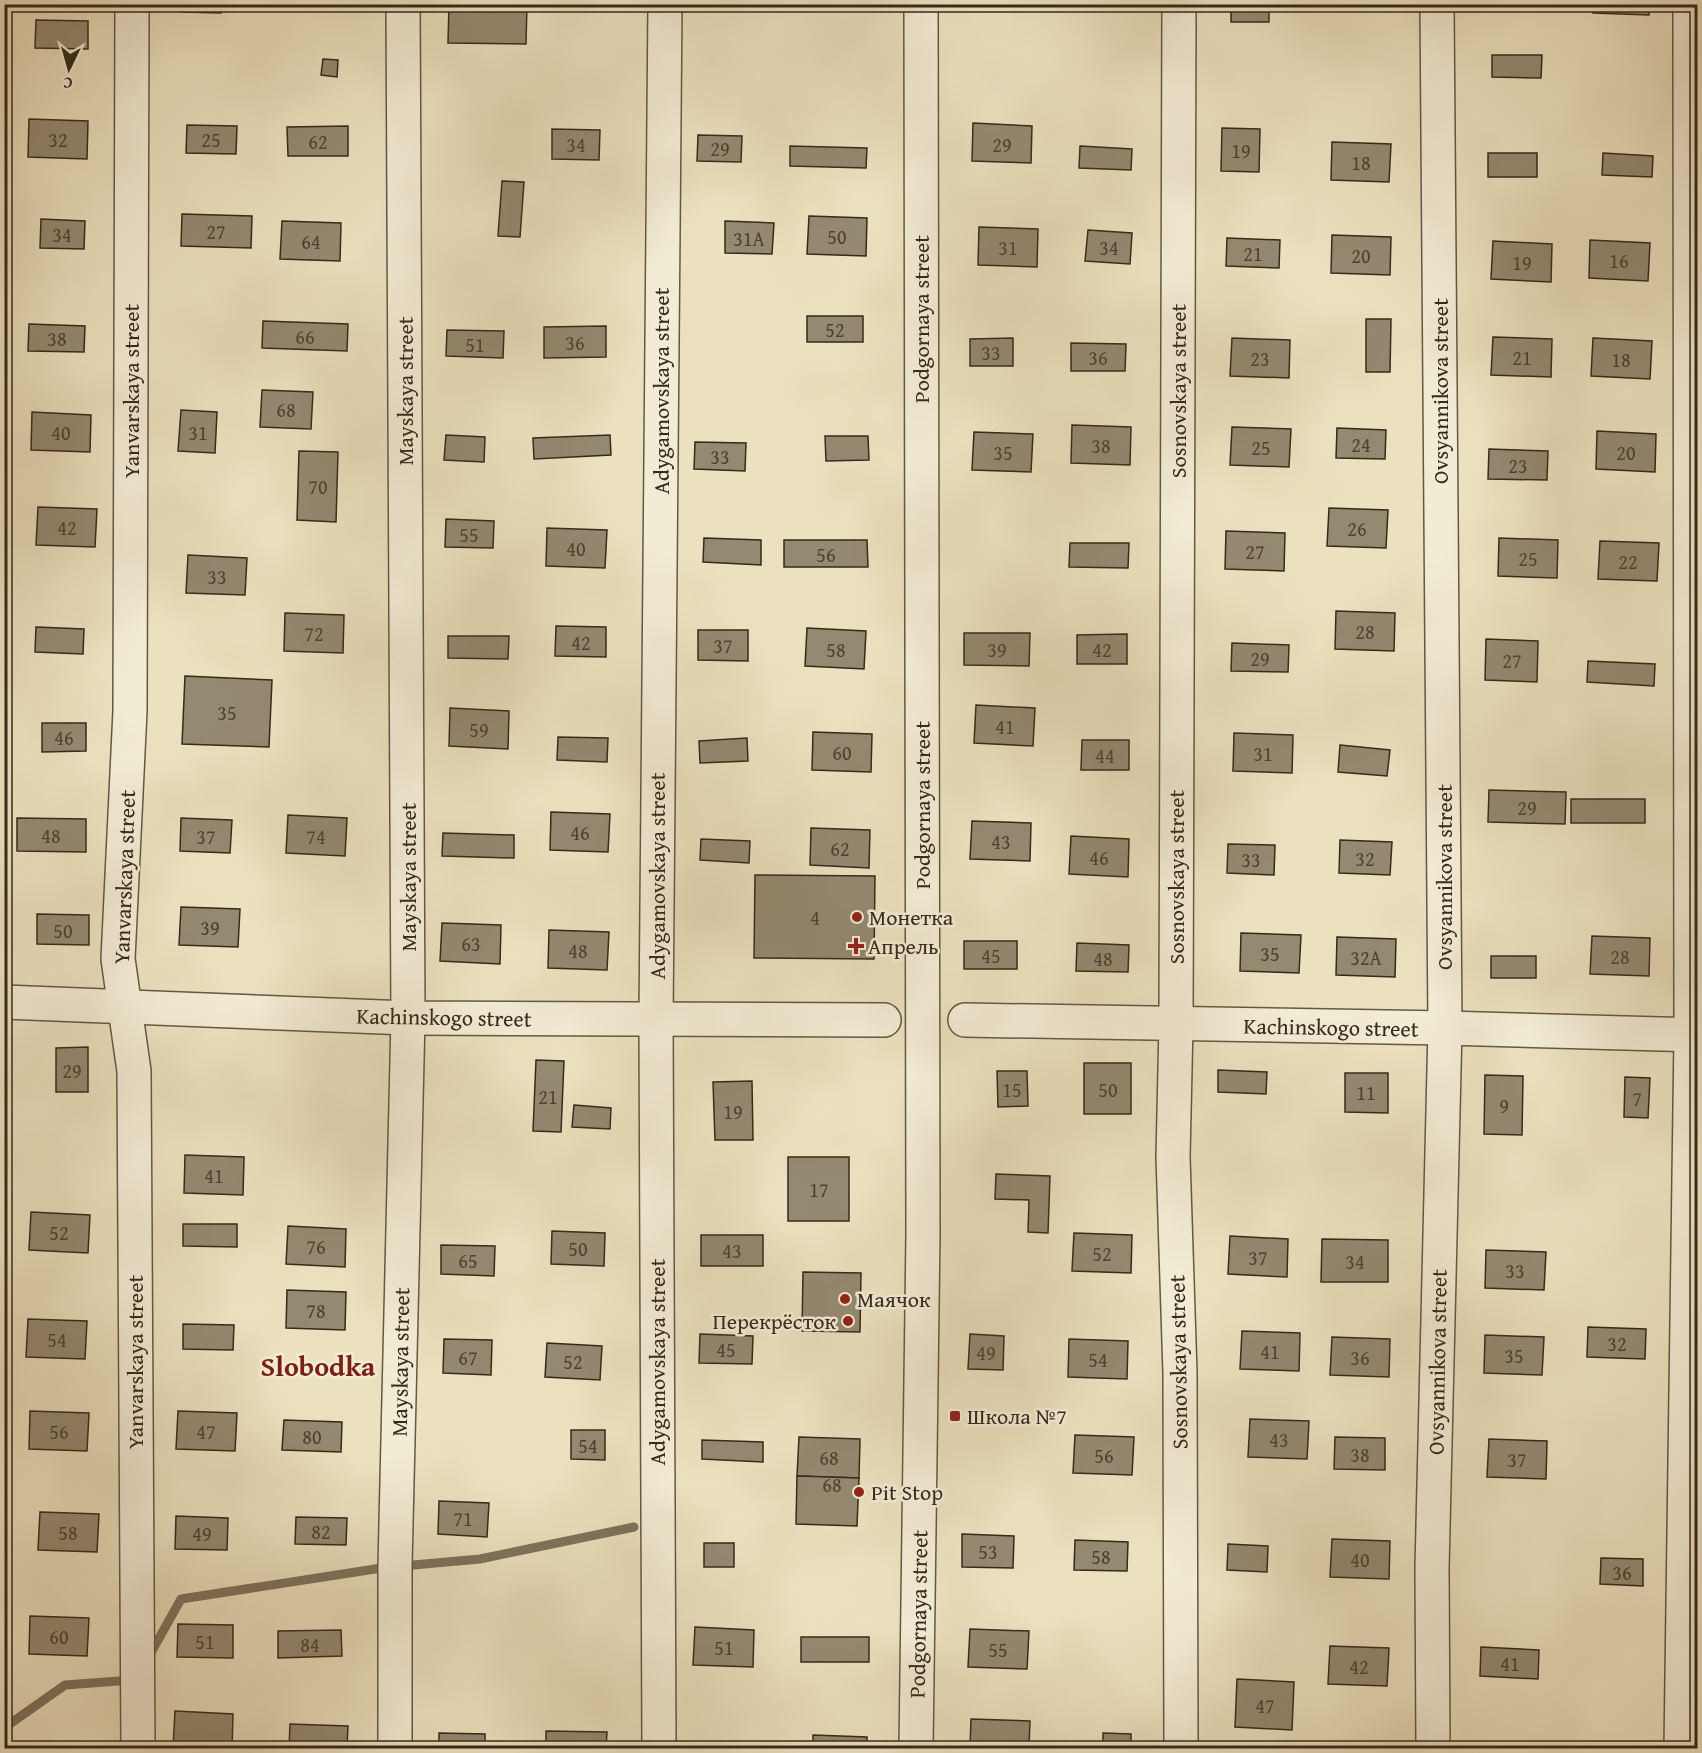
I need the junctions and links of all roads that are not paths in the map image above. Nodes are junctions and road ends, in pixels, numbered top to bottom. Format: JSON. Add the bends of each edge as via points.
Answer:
{"nodes":[{"id":1,"x":132,"y":4,"type":"edge"},
{"id":2,"x":403,"y":4,"type":"edge"},
{"id":3,"x":665,"y":4,"type":"edge"},
{"id":4,"x":921,"y":4,"type":"edge"},
{"id":5,"x":1179,"y":4,"type":"edge"},
{"id":6,"x":1437,"y":4,"type":"edge"},
{"id":7,"x":1690,"y":4,"type":"edge"},
{"id":8,"x":1694,"y":94,"type":"edge"},
{"id":9,"x":1694,"y":251,"type":"edge"},
{"id":10,"x":4,"y":1002,"type":"edge"},
{"id":11,"x":125,"y":1005,"type":"junction"},
{"id":12,"x":408,"y":1018,"type":"junction"},
{"id":13,"x":656,"y":1020,"type":"junction"},
{"id":14,"x":884,"y":1020,"type":"dead end"},
{"id":15,"x":965,"y":1020,"type":"dead end"},
{"id":16,"x":1176,"y":1025,"type":"junction"},
{"id":17,"x":1445,"y":1028,"type":"junction"},
{"id":18,"x":1694,"y":1035,"type":"edge"},
{"id":19,"x":1689,"y":1670,"type":"edge"},
{"id":20,"x":138,"y":1749,"type":"edge"},
{"id":21,"x":395,"y":1749,"type":"edge"},
{"id":22,"x":658,"y":1749,"type":"edge"},
{"id":23,"x":916,"y":1749,"type":"edge"},
{"id":24,"x":1181,"y":1749,"type":"edge"},
{"id":25,"x":1433,"y":1749,"type":"edge"},
{"id":26,"x":1681,"y":1749,"type":"edge"}],
"edges":[{"from":1,"to":11,"type":"street","name":"Yanvarskaya street","via":[[130,711],[118,959]]},
{"from":2,"to":12,"type":"street","name":"Mayskaya street"},
{"from":3,"to":13,"type":"street","name":"Adygamovskaya street"},
{"from":4,"to":23,"type":"street","name":"Podgornaya street","via":[[922,1234]]},
{"from":5,"to":16,"type":"street","name":"Sosnovskaya street"},
{"from":6,"to":17,"type":"street","name":"Ovsyannikova street"},
{"from":7,"to":8,"type":"street"},
{"from":8,"to":9,"type":"street"},
{"from":9,"to":18,"type":"street"},
{"from":10,"to":11,"type":"street","name":"Kachinskogo street"},
{"from":11,"to":12,"type":"street","name":"Kachinskogo street"},
{"from":11,"to":20,"type":"street","name":"Yanvarskaya street","via":[[134,1071]]},
{"from":12,"to":13,"type":"street","name":"Kachinskogo street"},
{"from":12,"to":21,"type":"street","name":"Mayskaya street","via":[[395,1566]]},
{"from":13,"to":14,"type":"street","name":"Kachinskogo street"},
{"from":13,"to":22,"type":"street","name":"Adygamovskaya street"},
{"from":15,"to":16,"type":"street","name":"Kachinskogo street"},
{"from":16,"to":17,"type":"street","name":"Kachinskogo street"},
{"from":16,"to":24,"type":"street","name":"Sosnovskaya street","via":[[1173,1157],[1179,1373]]},
{"from":17,"to":18,"type":"street","name":"Kachinskogo street"},
{"from":17,"to":25,"type":"street","name":"Ovsyannikova street","via":[[1432,1568]]},
{"from":18,"to":19,"type":"street"},
{"from":19,"to":26,"type":"street"}]}
